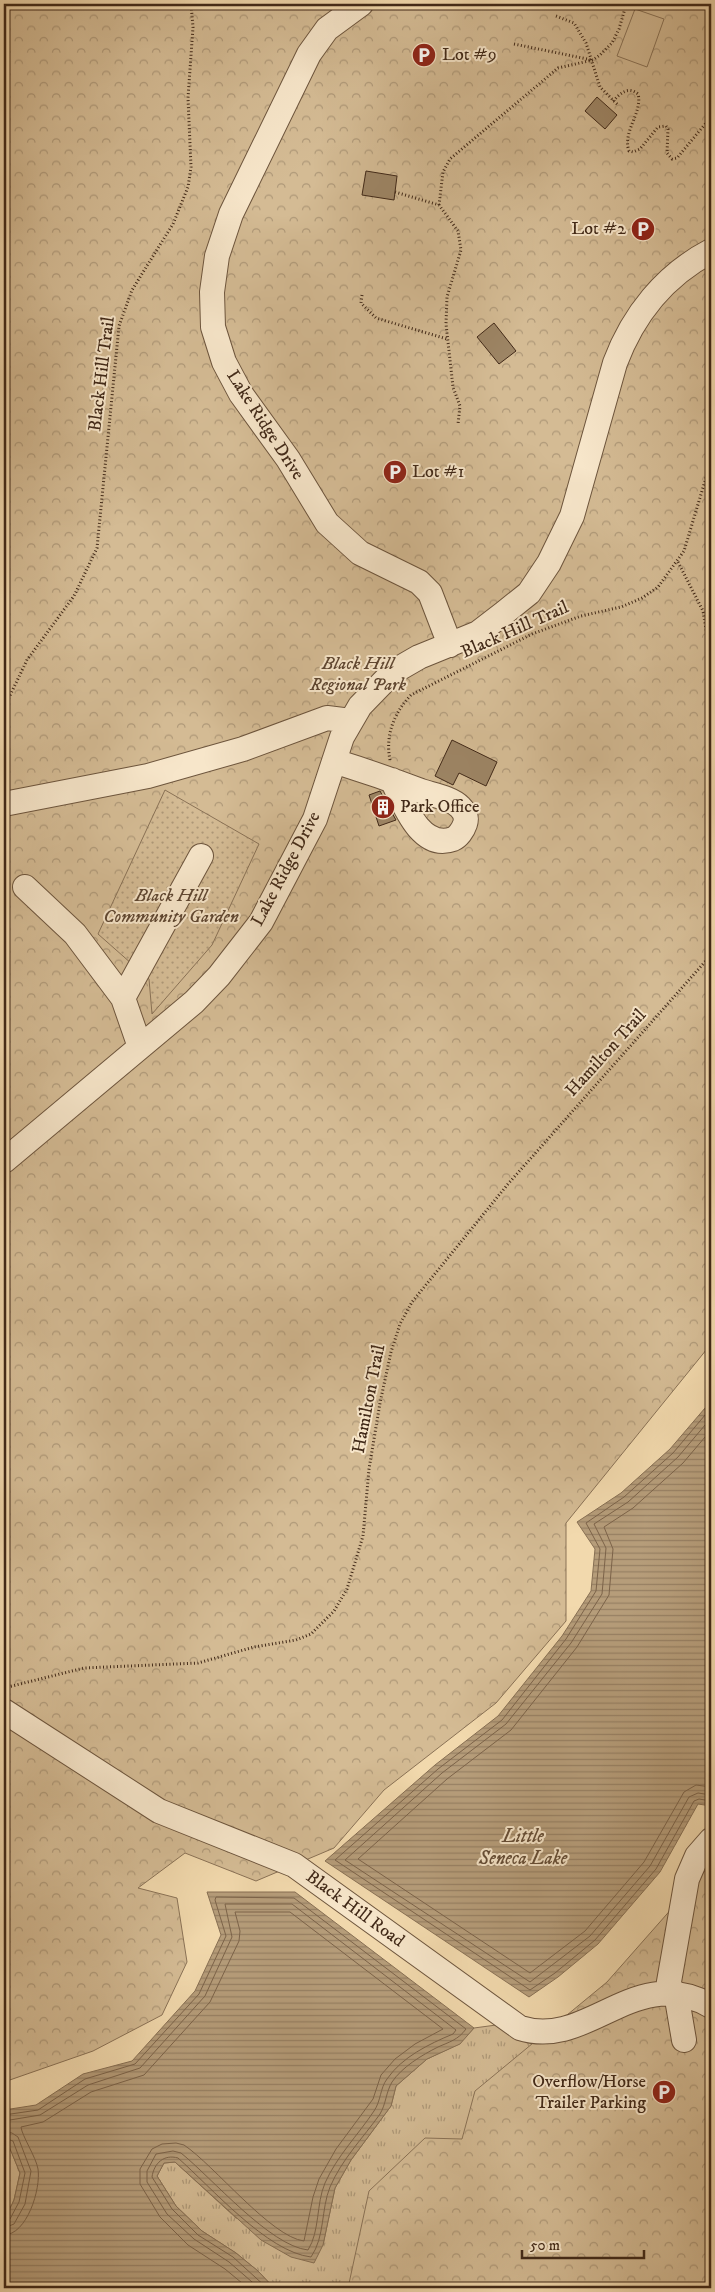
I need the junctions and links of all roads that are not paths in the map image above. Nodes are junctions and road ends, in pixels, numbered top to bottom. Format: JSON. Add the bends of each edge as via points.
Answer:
{"nodes":[{"id":1,"x":361,"y":4,"type":"edge"},
{"id":2,"x":711,"y":251,"type":"edge"},
{"id":3,"x":450,"y":645,"type":"junction"},
{"id":4,"x":351,"y":721,"type":"junction"},
{"id":5,"x":334,"y":761,"type":"junction"},
{"id":6,"x":392,"y":774,"type":"road end"},
{"id":7,"x":4,"y":804,"type":"edge"},
{"id":8,"x":201,"y":856,"type":"dead end"},
{"id":9,"x":25,"y":887,"type":"dead end"},
{"id":10,"x":123,"y":998,"type":"junction"},
{"id":11,"x":140,"y":1048,"type":"junction"},
{"id":12,"x":4,"y":1162,"type":"edge"},
{"id":13,"x":4,"y":1711,"type":"edge"},
{"id":14,"x":711,"y":1840,"type":"edge"},
{"id":15,"x":672,"y":1993,"type":"junction"},
{"id":16,"x":711,"y":2006,"type":"edge"},
{"id":17,"x":684,"y":2040,"type":"dead end"}],
"edges":[{"from":1,"to":3,"type":"street","name":"Lake Ridge Drive","via":[[327,29],[309,54],[231,214],[217,256],[212,292],[213,327],[224,362],[241,394],[288,459],[327,523],[360,553],[419,582],[430,593]]},
{"from":2,"to":3,"type":"street","name":"Lake Ridge Drive","via":[[690,262],[651,297],[624,338],[572,516],[529,593],[478,633]]},
{"from":3,"to":4,"type":"street","name":"Lake Ridge Drive","via":[[418,657],[393,672],[360,706]]},
{"from":4,"to":5,"type":"street","name":"Lake Ridge Drive"},
{"from":4,"to":7,"type":"street","via":[[327,718],[243,749],[148,776]]},
{"from":5,"to":6,"type":"street"},
{"from":5,"to":11,"type":"street","name":"Lake Ridge Drive","via":[[315,819],[261,922],[201,996]]},
{"from":8,"to":10,"type":"street"},
{"from":9,"to":10,"type":"street","via":[[75,934]]},
{"from":10,"to":11,"type":"street"},
{"from":11,"to":12,"type":"street","name":"Lake Ridge Drive"},
{"from":13,"to":15,"type":"street","name":"Black Hill Road","via":[[159,1810],[294,1864],[520,2028],[544,2033],[564,2030],[632,2000]]},
{"from":14,"to":15,"type":"street","via":[[697,1856],[688,1879]]},
{"from":15,"to":16,"type":"street","name":"Black Hill Road"},
{"from":15,"to":17,"type":"street"}]}
